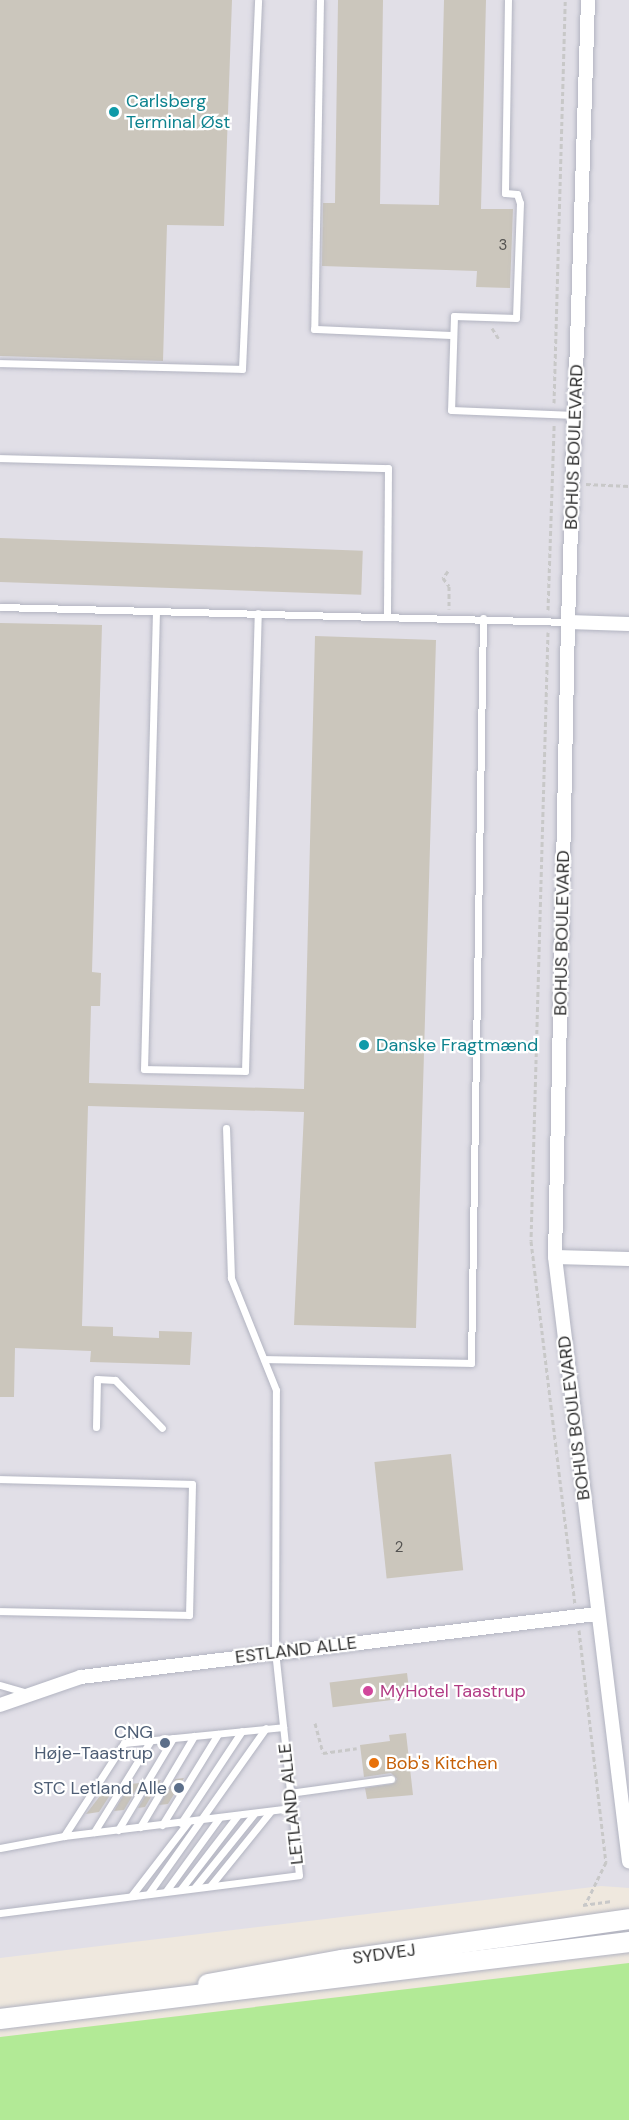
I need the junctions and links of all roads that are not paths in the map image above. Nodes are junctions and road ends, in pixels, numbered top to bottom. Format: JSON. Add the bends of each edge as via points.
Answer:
{"nodes":[{"id":1,"x":258,"y":0,"type":"edge"},
{"id":2,"x":320,"y":0,"type":"edge"},
{"id":3,"x":508,"y":0,"type":"edge"},
{"id":4,"x":588,"y":0,"type":"edge"},
{"id":5,"x":453,"y":335,"type":"junction"},
{"id":6,"x":0,"y":363,"type":"edge"},
{"id":7,"x":574,"y":415,"type":"junction"},
{"id":8,"x":0,"y":458,"type":"edge"},
{"id":9,"x":0,"y":607,"type":"edge"},
{"id":10,"x":156,"y":611,"type":"junction"},
{"id":11,"x":258,"y":613,"type":"junction"},
{"id":12,"x":387,"y":616,"type":"junction"},
{"id":13,"x":483,"y":618,"type":"junction"},
{"id":14,"x":568,"y":622,"type":"junction"},
{"id":15,"x":629,"y":624,"type":"edge"},
{"id":16,"x":226,"y":1128,"type":"dead end"},
{"id":17,"x":555,"y":1257,"type":"junction"},
{"id":18,"x":629,"y":1259,"type":"edge"},
{"id":19,"x":264,"y":1359,"type":"junction"},
{"id":20,"x":96,"y":1427,"type":"dead end"},
{"id":21,"x":162,"y":1428,"type":"dead end"},
{"id":22,"x":0,"y":1479,"type":"edge"},
{"id":23,"x":0,"y":1611,"type":"edge"},
{"id":24,"x":596,"y":1614,"type":"junction"},
{"id":25,"x":275,"y":1652,"type":"junction"},
{"id":26,"x":0,"y":1685,"type":"edge"},
{"id":27,"x":28,"y":1693,"type":"junction"},
{"id":28,"x":0,"y":1705,"type":"edge"},
{"id":29,"x":283,"y":1727,"type":"junction"},
{"id":30,"x":266,"y":1728,"type":"junction"},
{"id":31,"x":242,"y":1731,"type":"junction"},
{"id":32,"x":218,"y":1734,"type":"junction"},
{"id":33,"x":194,"y":1736,"type":"junction"},
{"id":34,"x":173,"y":1738,"type":"junction"},
{"id":35,"x":151,"y":1740,"type":"junction"},
{"id":36,"x":391,"y":1779,"type":"dead end"},
{"id":37,"x":289,"y":1794,"type":"junction"},
{"id":38,"x":291,"y":1808,"type":"junction"},
{"id":39,"x":271,"y":1811,"type":"junction"},
{"id":40,"x":254,"y":1814,"type":"junction"},
{"id":41,"x":237,"y":1816,"type":"junction"},
{"id":42,"x":219,"y":1818,"type":"junction"},
{"id":43,"x":204,"y":1820,"type":"junction"},
{"id":44,"x":185,"y":1822,"type":"junction"},
{"id":45,"x":162,"y":1825,"type":"junction"},
{"id":46,"x":140,"y":1827,"type":"junction"},
{"id":47,"x":118,"y":1830,"type":"junction"},
{"id":48,"x":94,"y":1832,"type":"junction"},
{"id":49,"x":64,"y":1836,"type":"junction"},
{"id":50,"x":0,"y":1848,"type":"edge"},
{"id":51,"x":629,"y":1861,"type":"edge"},
{"id":52,"x":211,"y":1885,"type":"junction"},
{"id":53,"x":195,"y":1887,"type":"junction"},
{"id":54,"x":181,"y":1889,"type":"junction"},
{"id":55,"x":166,"y":1891,"type":"junction"},
{"id":56,"x":148,"y":1893,"type":"junction"},
{"id":57,"x":132,"y":1895,"type":"junction"},
{"id":58,"x":0,"y":1913,"type":"edge"},
{"id":59,"x":629,"y":1920,"type":"edge"},
{"id":60,"x":629,"y":1942,"type":"edge"},
{"id":61,"x":141,"y":2001,"type":"junction"},
{"id":62,"x":0,"y":2019,"type":"edge"}],
"edges":[{"from":1,"to":6,"type":"lane","via":[[242,369]]},
{"from":2,"to":5,"type":"lane","via":[[314,329]]},
{"from":3,"to":5,"type":"lane","via":[[505,192],[517,194],[520,203],[516,318],[454,316]]},
{"from":4,"to":7,"type":"street","name":"BOHUS BOULEVARD"},
{"from":5,"to":7,"type":"lane","via":[[451,410]]},
{"from":7,"to":14,"type":"street","name":"BOHUS BOULEVARD"},
{"from":8,"to":12,"type":"lane","via":[[388,468]]},
{"from":9,"to":10,"type":"lane"},
{"from":10,"to":11,"type":"lane"},
{"from":10,"to":11,"type":"lane","via":[[144,1069],[245,1071]]},
{"from":11,"to":12,"type":"lane"},
{"from":12,"to":13,"type":"lane"},
{"from":13,"to":14,"type":"lane"},
{"from":13,"to":19,"type":"lane","via":[[471,1363]]},
{"from":14,"to":15,"type":"street"},
{"from":14,"to":17,"type":"street","name":"BOHUS BOULEVARD"},
{"from":16,"to":19,"type":"lane","name":"LETLAND ALLE","via":[[231,1278]]},
{"from":17,"to":18,"type":"street"},
{"from":17,"to":24,"type":"street","name":"BOHUS BOULEVARD"},
{"from":19,"to":25,"type":"lane","name":"LETLAND ALLE","via":[[276,1390]]},
{"from":20,"to":21,"type":"lane","via":[[97,1379],[115,1380]]},
{"from":22,"to":23,"type":"lane","via":[[192,1484],[189,1615]]},
{"from":24,"to":25,"type":"street","name":"ESTLAND ALLE"},
{"from":24,"to":51,"type":"street","name":"BOHUS BOULEVARD"},
{"from":25,"to":27,"type":"street","name":"ESTLAND ALLE","via":[[81,1677]]},
{"from":25,"to":29,"type":"lane","name":"LETLAND ALLE"},
{"from":26,"to":27,"type":"lane"},
{"from":27,"to":28,"type":"street","name":"ESTLAND ALLE"},
{"from":29,"to":30,"type":"lane"},
{"from":29,"to":37,"type":"lane","name":"LETLAND ALLE"},
{"from":30,"to":31,"type":"lane"},
{"from":30,"to":43,"type":"lane"},
{"from":31,"to":32,"type":"lane"},
{"from":31,"to":44,"type":"lane"},
{"from":32,"to":33,"type":"lane"},
{"from":32,"to":45,"type":"lane"},
{"from":33,"to":34,"type":"lane"},
{"from":33,"to":46,"type":"lane"},
{"from":34,"to":35,"type":"lane"},
{"from":34,"to":47,"type":"lane"},
{"from":35,"to":48,"type":"lane"},
{"from":35,"to":49,"type":"lane","via":[[124,1743]]},
{"from":36,"to":37,"type":"lane"},
{"from":37,"to":38,"type":"lane","name":"LETLAND ALLE"},
{"from":38,"to":39,"type":"lane"},
{"from":38,"to":52,"type":"lane","name":"LETLAND ALLE","via":[[298,1875]]},
{"from":39,"to":40,"type":"lane"},
{"from":39,"to":52,"type":"lane"},
{"from":40,"to":41,"type":"lane"},
{"from":40,"to":53,"type":"lane"},
{"from":41,"to":42,"type":"lane"},
{"from":41,"to":54,"type":"lane"},
{"from":42,"to":43,"type":"lane"},
{"from":42,"to":55,"type":"lane"},
{"from":43,"to":44,"type":"lane"},
{"from":43,"to":56,"type":"lane"},
{"from":44,"to":45,"type":"lane"},
{"from":44,"to":57,"type":"lane"},
{"from":45,"to":46,"type":"lane"},
{"from":46,"to":47,"type":"lane"},
{"from":47,"to":48,"type":"lane"},
{"from":48,"to":49,"type":"lane"},
{"from":49,"to":50,"type":"lane"},
{"from":52,"to":53,"type":"lane","name":"LETLAND ALLE"},
{"from":53,"to":54,"type":"lane","name":"LETLAND ALLE"},
{"from":54,"to":55,"type":"lane","name":"LETLAND ALLE"},
{"from":55,"to":56,"type":"lane","name":"LETLAND ALLE"},
{"from":56,"to":57,"type":"lane","name":"LETLAND ALLE"},
{"from":57,"to":58,"type":"lane","name":"LETLAND ALLE"},
{"from":59,"to":61,"type":"main road","name":"SYDVEJ","via":[[342,1960],[176,1990]]},
{"from":60,"to":61,"type":"main road","name":"SYDVEJ","via":[[178,2001]]},
{"from":61,"to":62,"type":"main road","name":"SYDVEJ"}]}
